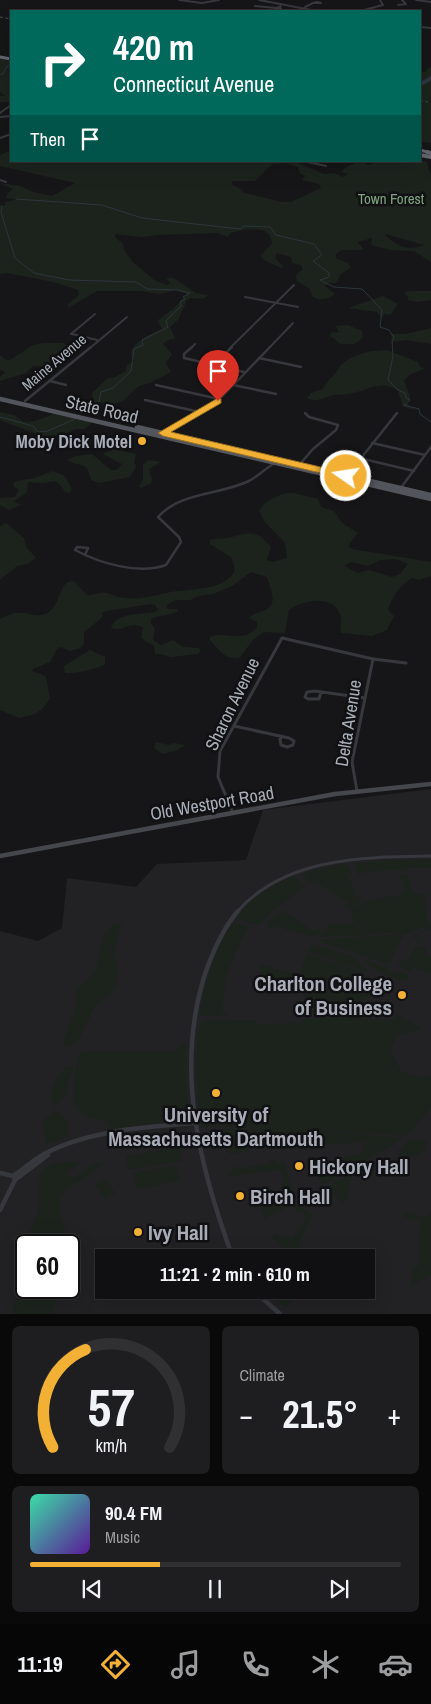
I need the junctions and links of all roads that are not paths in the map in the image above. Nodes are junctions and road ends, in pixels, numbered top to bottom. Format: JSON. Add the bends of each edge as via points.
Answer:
{"nodes":[{"id":1,"x":179,"y":0,"type":"edge"},
{"id":2,"x":218,"y":0,"type":"edge"},
{"id":3,"x":259,"y":0,"type":"edge"},
{"id":4,"x":263,"y":0,"type":"edge"},
{"id":5,"x":380,"y":0,"type":"edge"},
{"id":6,"x":402,"y":0,"type":"edge"},
{"id":7,"x":416,"y":0,"type":"edge"},
{"id":8,"x":431,"y":2,"type":"edge"},
{"id":9,"x":312,"y":3,"type":"dead end"},
{"id":10,"x":282,"y":5,"type":"junction"},
{"id":11,"x":398,"y":5,"type":"dead end"},
{"id":12,"x":255,"y":6,"type":"dead end"},
{"id":13,"x":304,"y":7,"type":"junction"},
{"id":14,"x":314,"y":10,"type":"edge"},
{"id":15,"x":364,"y":10,"type":"edge"},
{"id":16,"x":308,"y":162,"type":"edge"},
{"id":17,"x":326,"y":166,"type":"dead end"},
{"id":18,"x":0,"y":180,"type":"edge"},
{"id":19,"x":6,"y":182,"type":"dead end"},
{"id":20,"x":294,"y":285,"type":"dead end"},
{"id":21,"x":245,"y":297,"type":"dead end"},
{"id":22,"x":276,"y":303,"type":"junction"},
{"id":23,"x":298,"y":308,"type":"dead end"},
{"id":24,"x":95,"y":314,"type":"dead end"},
{"id":25,"x":127,"y":317,"type":"dead end"},
{"id":26,"x":293,"y":323,"type":"dead end"},
{"id":27,"x":98,"y":340,"type":"junction"},
{"id":28,"x":196,"y":344,"type":"dead end"},
{"id":29,"x":258,"y":358,"type":"junction"},
{"id":30,"x":213,"y":364,"type":"junction"},
{"id":31,"x":301,"y":367,"type":"dead end"},
{"id":32,"x":245,"y":372,"type":"junction"},
{"id":33,"x":49,"y":381,"type":"junction"},
{"id":34,"x":66,"y":385,"type":"dead end"},
{"id":35,"x":156,"y":385,"type":"dead end"},
{"id":36,"x":232,"y":385,"type":"junction"},
{"id":37,"x":276,"y":394,"type":"dead end"},
{"id":38,"x":0,"y":397,"type":"edge"},
{"id":39,"x":219,"y":399,"type":"junction"},
{"id":40,"x":145,"y":400,"type":"dead end"},
{"id":41,"x":25,"y":401,"type":"junction"},
{"id":42,"x":200,"y":412,"type":"junction"},
{"id":43,"x":305,"y":413,"type":"dead end"},
{"id":44,"x":397,"y":413,"type":"dead end"},
{"id":45,"x":161,"y":435,"type":"junction"},
{"id":46,"x":372,"y":443,"type":"junction"},
{"id":47,"x":431,"y":446,"type":"edge"},
{"id":48,"x":244,"y":454,"type":"junction"},
{"id":49,"x":425,"y":455,"type":"junction"},
{"id":50,"x":360,"y":458,"type":"junction"},
{"id":51,"x":259,"y":459,"type":"junction"},
{"id":52,"x":275,"y":463,"type":"junction"},
{"id":53,"x":300,"y":465,"type":"junction"},
{"id":54,"x":262,"y":471,"type":"junction"},
{"id":55,"x":414,"y":471,"type":"junction"},
{"id":56,"x":345,"y":477,"type":"junction"},
{"id":57,"x":399,"y":490,"type":"junction"},
{"id":58,"x":431,"y":497,"type":"edge"},
{"id":59,"x":85,"y":555,"type":"dead end"},
{"id":60,"x":373,"y":659,"type":"junction"},
{"id":61,"x":406,"y":663,"type":"dead end"},
{"id":62,"x":321,"y":692,"type":"junction"},
{"id":63,"x":365,"y":698,"type":"junction"},
{"id":64,"x":234,"y":726,"type":"junction"},
{"id":65,"x":282,"y":737,"type":"dead end"},
{"id":66,"x":431,"y":784,"type":"edge"},
{"id":67,"x":357,"y":791,"type":"junction"},
{"id":68,"x":233,"y":813,"type":"junction"},
{"id":69,"x":0,"y":856,"type":"edge"},
{"id":70,"x":431,"y":856,"type":"edge"},
{"id":71,"x":195,"y":1122,"type":"junction"},
{"id":72,"x":0,"y":1173,"type":"edge"},
{"id":73,"x":14,"y":1178,"type":"junction"},
{"id":74,"x":0,"y":1210,"type":"edge"},
{"id":75,"x":230,"y":1249,"type":"edge"},
{"id":76,"x":263,"y":1299,"type":"edge"},
{"id":77,"x":280,"y":1314,"type":"edge"}],
"edges":[{"from":1,"to":2,"type":"street","via":[[202,3]]},
{"from":3,"to":4,"type":"street"},
{"from":4,"to":10,"type":"street"},
{"from":5,"to":15,"type":"street","via":[[382,5]]},
{"from":6,"to":11,"type":"street","via":[[406,4]]},
{"from":7,"to":8,"type":"street"},
{"from":9,"to":13,"type":"street"},
{"from":10,"to":12,"type":"street","via":[[282,8]]},
{"from":10,"to":13,"type":"street"},
{"from":13,"to":14,"type":"street"},
{"from":16,"to":17,"type":"street"},
{"from":18,"to":19,"type":"street"},
{"from":20,"to":22,"type":"street"},
{"from":21,"to":22,"type":"street"},
{"from":22,"to":23,"type":"street"},
{"from":22,"to":30,"type":"street"},
{"from":24,"to":27,"type":"street","via":[[71,334]]},
{"from":25,"to":27,"type":"street","name":"Maine Avenue"},
{"from":26,"to":29,"type":"street"},
{"from":27,"to":33,"type":"street","name":"Maine Avenue"},
{"from":28,"to":30,"type":"street","via":[[184,357]]},
{"from":29,"to":31,"type":"street"},
{"from":29,"to":32,"type":"street"},
{"from":30,"to":32,"type":"street"},
{"from":32,"to":36,"type":"street"},
{"from":33,"to":34,"type":"street"},
{"from":33,"to":41,"type":"street","name":"Maine Avenue"},
{"from":35,"to":39,"type":"street"},
{"from":36,"to":37,"type":"street"},
{"from":36,"to":39,"type":"street"},
{"from":38,"to":41,"type":"main road","name":"State Road"},
{"from":38,"to":45,"type":"main road","name":"State Road"},
{"from":39,"to":42,"type":"street"},
{"from":40,"to":42,"type":"street"},
{"from":41,"to":45,"type":"main road","name":"State Road"},
{"from":42,"to":45,"type":"street"},
{"from":43,"to":53,"type":"street","via":[[338,425]]},
{"from":44,"to":46,"type":"street"},
{"from":45,"to":48,"type":"main road","name":"State Road"},
{"from":46,"to":49,"type":"street"},
{"from":46,"to":50,"type":"street"},
{"from":47,"to":49,"type":"street"},
{"from":48,"to":51,"type":"main road","name":"State Road"},
{"from":48,"to":53,"type":"main road","name":"State Road"},
{"from":49,"to":55,"type":"street"},
{"from":50,"to":55,"type":"street"},
{"from":50,"to":56,"type":"street"},
{"from":51,"to":52,"type":"main road","name":"State Road"},
{"from":51,"to":54,"type":"street","via":[[265,465]]},
{"from":52,"to":54,"type":"street"},
{"from":52,"to":56,"type":"main road","name":"State Road"},
{"from":53,"to":56,"type":"main road","name":"State Road"},
{"from":54,"to":59,"type":"street","via":[[247,482],[174,504],[160,513],[158,517],[181,542],[167,564],[159,568],[134,569]]},
{"from":55,"to":57,"type":"street"},
{"from":56,"to":57,"type":"main road","name":"State Road"},
{"from":57,"to":58,"type":"main road","name":"State Road"},
{"from":60,"to":61,"type":"street"},
{"from":60,"to":63,"type":"street","name":"Delta Avenue"},
{"from":60,"to":64,"type":"street","name":"Sharon Avenue","via":[[283,638],[275,647]]},
{"from":62,"to":62,"type":"street","via":[[307,692],[306,697],[319,699]]},
{"from":62,"to":63,"type":"street"},
{"from":63,"to":67,"type":"street","name":"Delta Avenue","via":[[352,762]]},
{"from":64,"to":65,"type":"street"},
{"from":64,"to":68,"type":"street","name":"Sharon Avenue","via":[[220,751],[218,764],[218,777]]},
{"from":66,"to":67,"type":"main road","name":"Old Westport Road"},
{"from":67,"to":68,"type":"main road","name":"Old Westport Road"},
{"from":68,"to":69,"type":"main road","name":"Old Westport Road"},
{"from":70,"to":71,"type":"street","via":[[374,858],[308,868],[265,887],[238,909],[215,947],[197,1002],[191,1063]]},
{"from":71,"to":73,"type":"street","via":[[125,1129],[95,1136],[55,1150]]},
{"from":71,"to":75,"type":"street","via":[[208,1189]]},
{"from":72,"to":73,"type":"street"},
{"from":73,"to":74,"type":"street"},
{"from":76,"to":77,"type":"street"}]}
